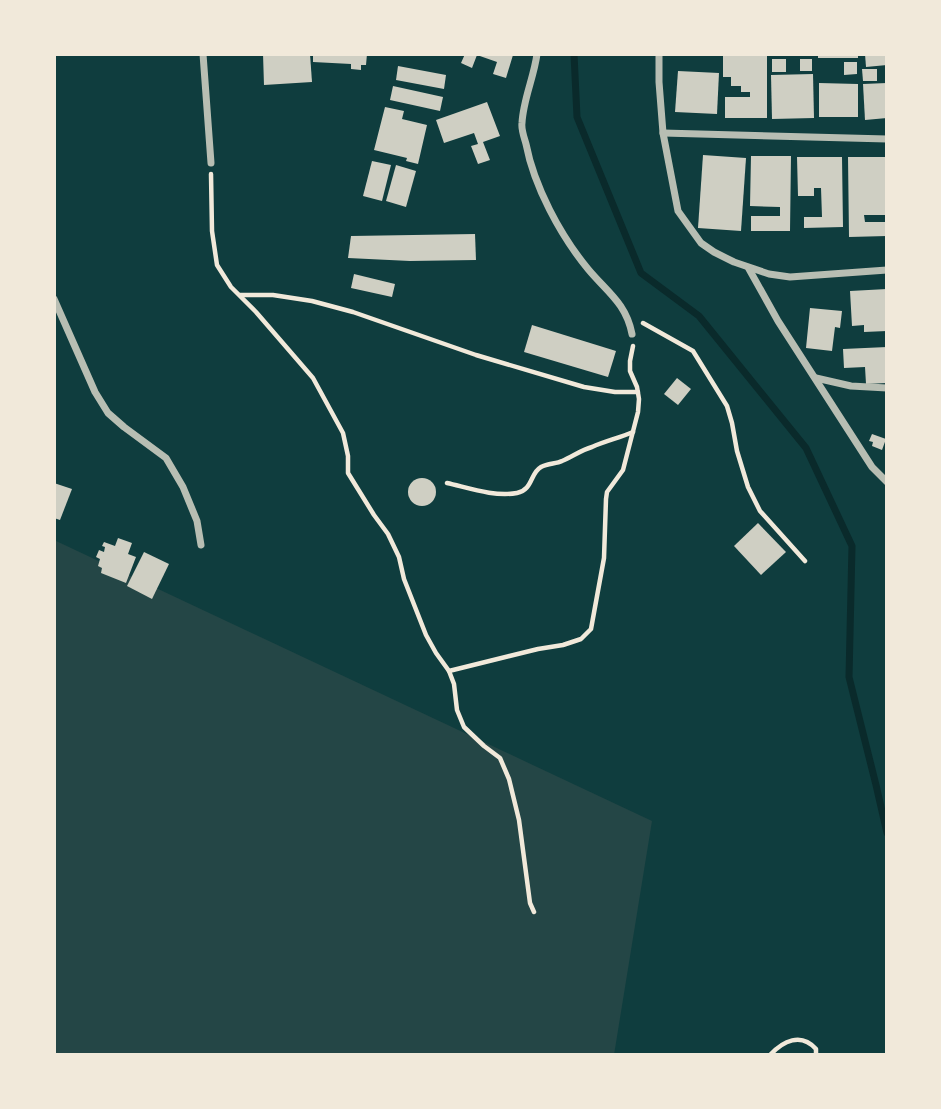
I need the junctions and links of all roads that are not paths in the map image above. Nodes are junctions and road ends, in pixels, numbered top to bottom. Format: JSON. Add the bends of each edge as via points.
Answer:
{"nodes":[{"id":1,"x":204,"y":54,"type":"edge"},
{"id":2,"x":537,"y":54,"type":"edge"},
{"id":3,"x":659,"y":54,"type":"edge"},
{"id":4,"x":663,"y":133,"type":"junction"},
{"id":5,"x":887,"y":139,"type":"edge"},
{"id":6,"x":211,"y":163,"type":"road end"},
{"id":7,"x":749,"y":269,"type":"junction"},
{"id":8,"x":887,"y":270,"type":"edge"},
{"id":9,"x":54,"y":299,"type":"edge"},
{"id":10,"x":632,"y":334,"type":"road end"},
{"id":11,"x":815,"y":378,"type":"junction"},
{"id":12,"x":887,"y":388,"type":"edge"},
{"id":13,"x":887,"y":482,"type":"edge"},
{"id":14,"x":201,"y":545,"type":"dead end"}],
"edges":[{"from":1,"to":6,"type":"street"},
{"from":2,"to":10,"type":"street","via":[[522,124],[528,156],[562,232],[619,303]]},
{"from":3,"to":4,"type":"street"},
{"from":4,"to":5,"type":"street"},
{"from":4,"to":7,"type":"street","via":[[678,211],[701,243]]},
{"from":7,"to":8,"type":"street","via":[[790,277]]},
{"from":7,"to":11,"type":"street"},
{"from":9,"to":14,"type":"street","via":[[108,413],[166,458],[197,520]]},
{"from":11,"to":12,"type":"street"},
{"from":11,"to":13,"type":"street","via":[[872,467]]}]}
